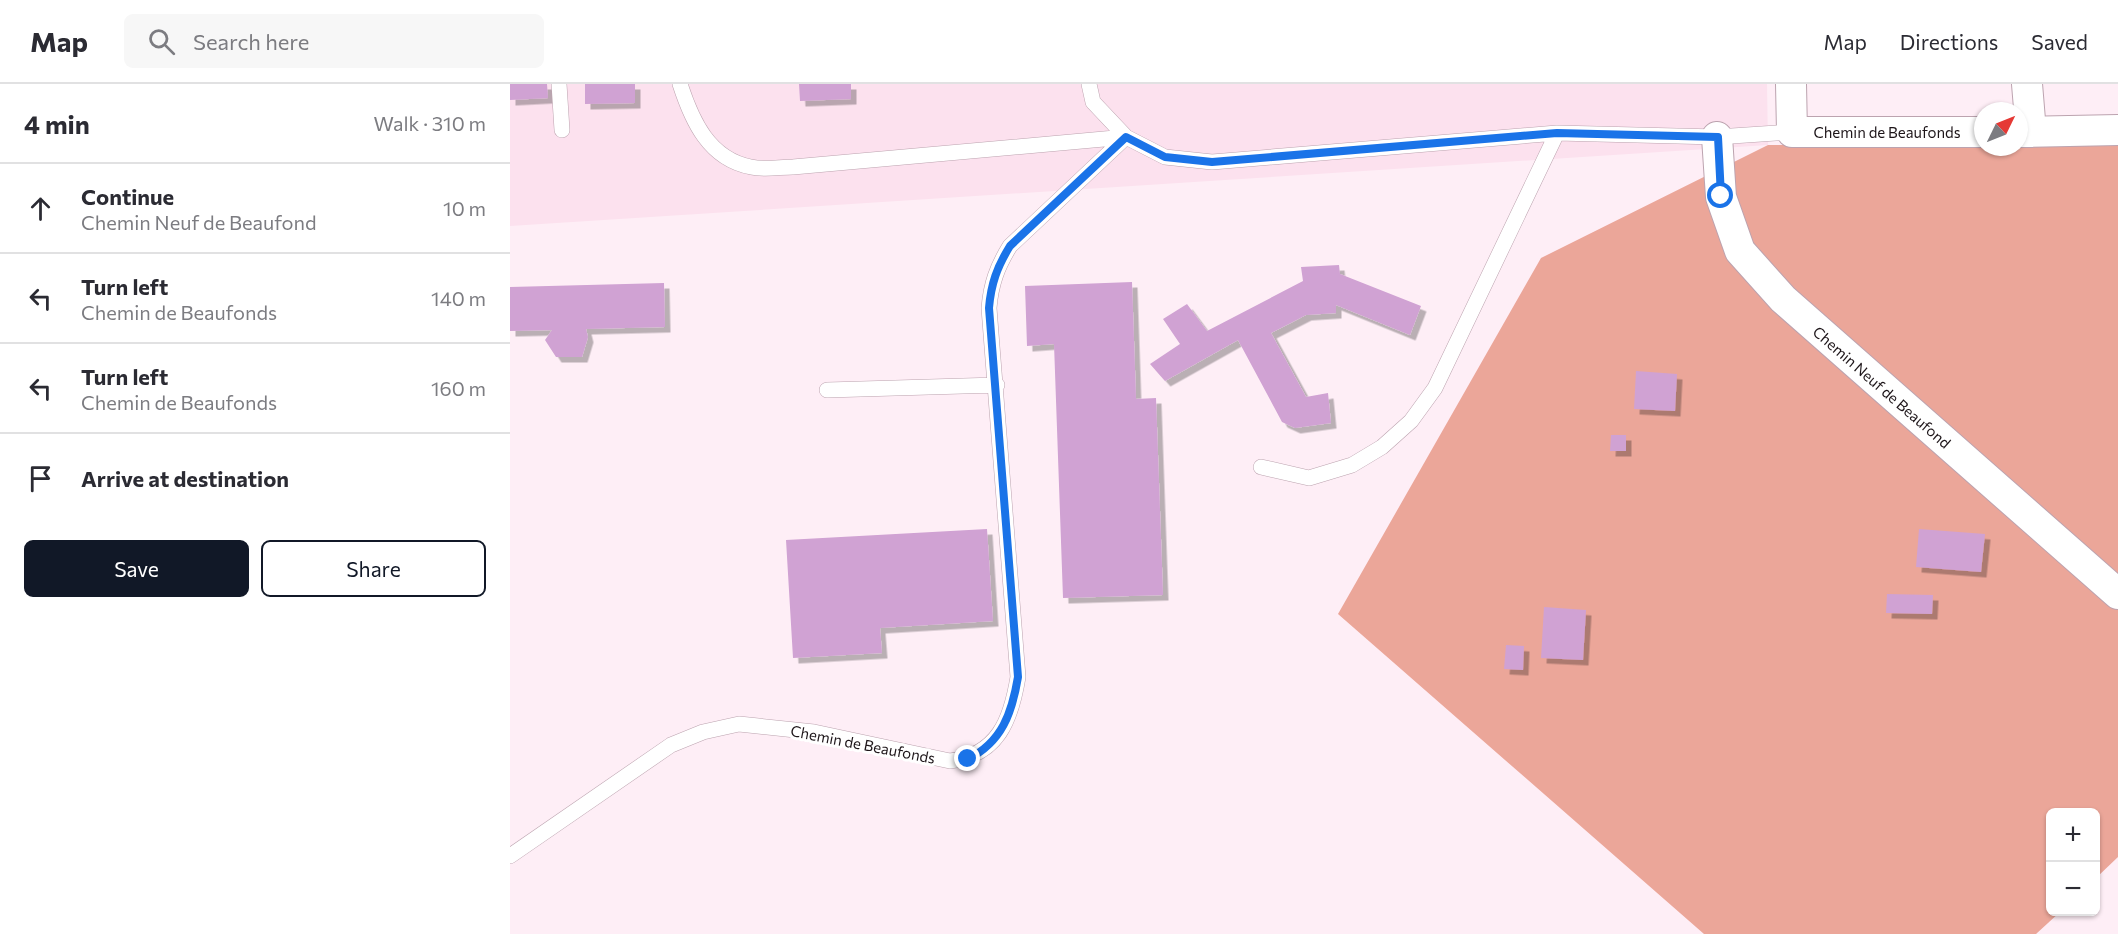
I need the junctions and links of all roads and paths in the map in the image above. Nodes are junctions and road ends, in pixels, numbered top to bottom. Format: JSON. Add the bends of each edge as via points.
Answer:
{"nodes":[{"id":1,"x":559,"y":84,"type":"edge"},
{"id":2,"x":680,"y":84,"type":"edge"},
{"id":3,"x":1089,"y":84,"type":"edge"},
{"id":4,"x":1791,"y":84,"type":"edge"},
{"id":5,"x":2027,"y":84,"type":"edge"},
{"id":6,"x":2026,"y":102,"type":"edge"},
{"id":7,"x":562,"y":130,"type":"dead end"},
{"id":8,"x":2118,"y":130,"type":"edge"},
{"id":9,"x":1792,"y":132,"type":"junction"},
{"id":10,"x":1974,"y":132,"type":"edge"},
{"id":11,"x":2028,"y":132,"type":"edge"},
{"id":12,"x":1557,"y":133,"type":"junction"},
{"id":13,"x":1126,"y":137,"type":"junction"},
{"id":14,"x":1718,"y":137,"type":"junction"},
{"id":15,"x":997,"y":385,"type":"junction"},
{"id":16,"x":827,"y":390,"type":"dead end"},
{"id":17,"x":1261,"y":467,"type":"dead end"},
{"id":18,"x":2118,"y":594,"type":"edge"},
{"id":19,"x":510,"y":856,"type":"edge"}],
"edges":[{"from":1,"to":7,"type":"lane"},
{"from":2,"to":13,"type":"lane","via":[[703,137],[722,156],[751,167],[793,167]]},
{"from":3,"to":13,"type":"lane","name":"Chemin de Beaufonds","via":[[1093,102]]},
{"from":4,"to":9,"type":"street","name":"Chemin de Beaufonds"},
{"from":5,"to":6,"type":"street"},
{"from":8,"to":11,"type":"street"},
{"from":9,"to":10,"type":"street","name":"Chemin de Beaufonds"},
{"from":9,"to":14,"type":"lane","name":"Chemin de Beaufonds"},
{"from":12,"to":13,"type":"lane","name":"Chemin de Beaufonds","via":[[1212,162],[1165,157]]},
{"from":12,"to":14,"type":"lane","name":"Chemin de Beaufonds"},
{"from":12,"to":17,"type":"lane","via":[[1435,388],[1411,421],[1382,447],[1352,465],[1309,478]]},
{"from":13,"to":15,"type":"lane","name":"Chemin de Beaufonds","via":[[1025,230],[998,265],[989,308]]},
{"from":14,"to":18,"type":"street","name":"Chemin Neuf de Beaufond","via":[[1721,196],[1740,251],[1783,299]]},
{"from":15,"to":16,"type":"lane"},
{"from":15,"to":19,"type":"lane","name":"Chemin de Beaufonds","via":[[1018,677],[1013,706],[985,750],[968,759],[950,761],[814,732],[739,724],[703,732],[671,745]]}]}
